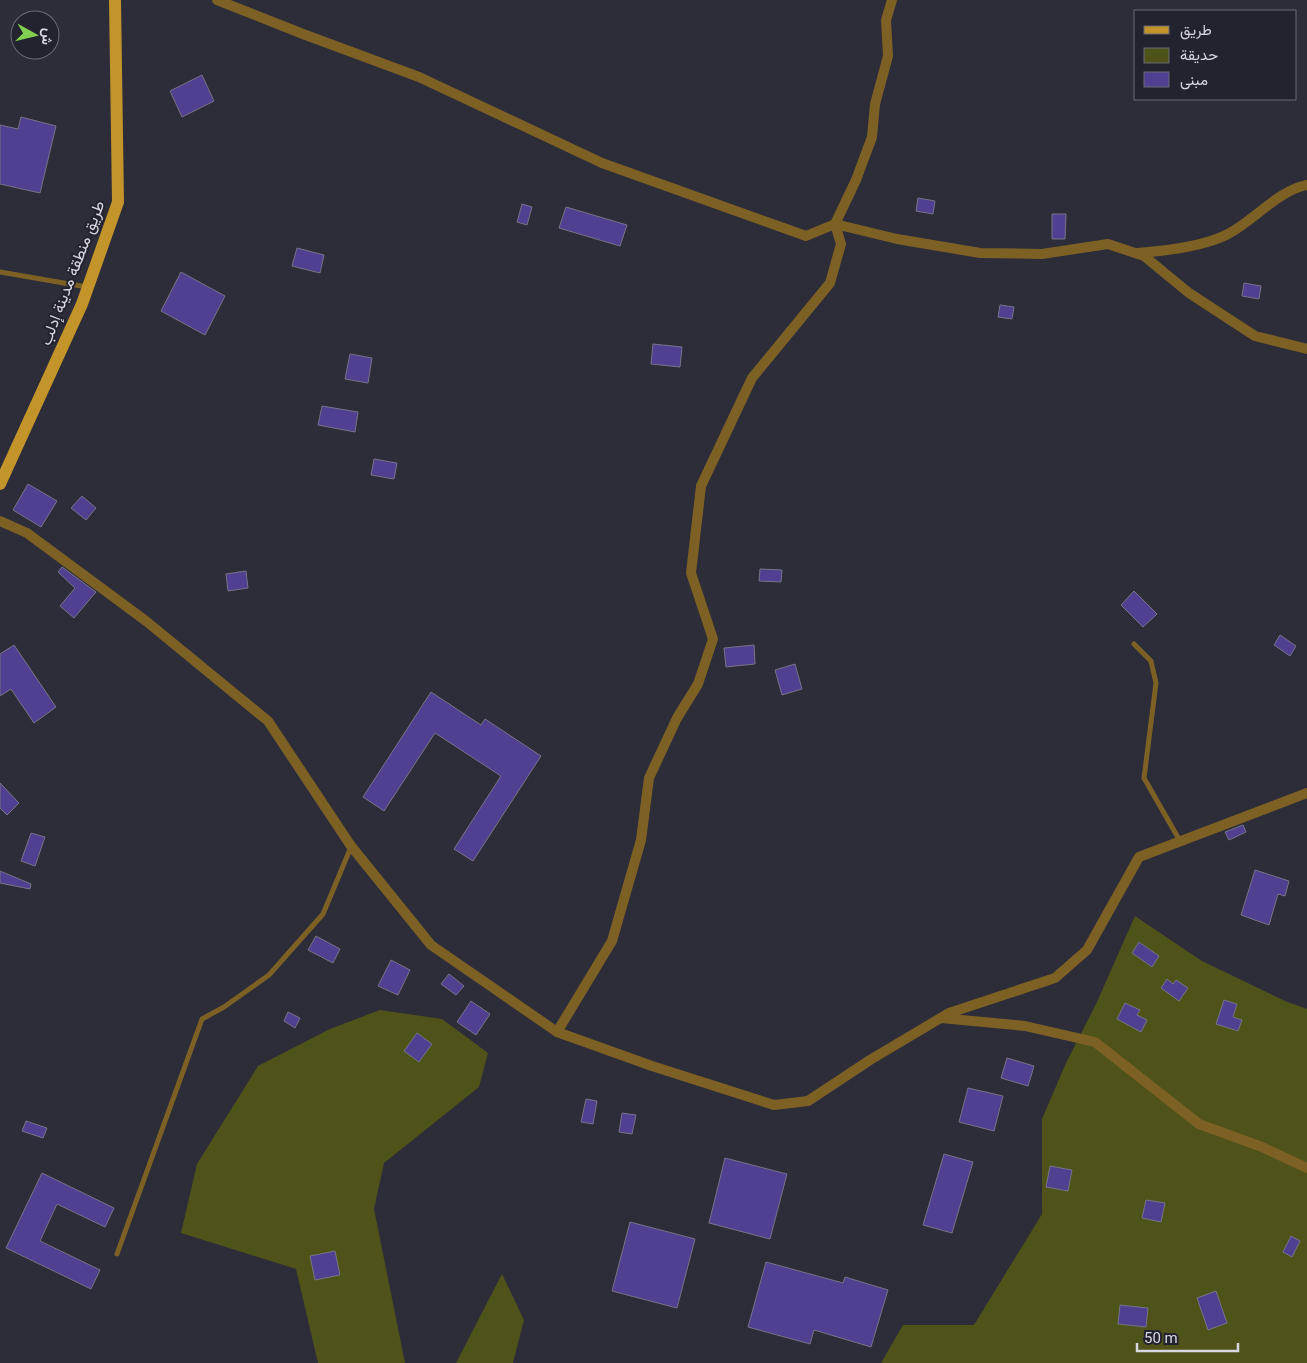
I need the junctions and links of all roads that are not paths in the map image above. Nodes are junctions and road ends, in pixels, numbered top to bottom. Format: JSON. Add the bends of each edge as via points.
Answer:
{"nodes":[{"id":1,"x":115,"y":0,"type":"edge"},
{"id":2,"x":217,"y":0,"type":"edge"},
{"id":3,"x":892,"y":0,"type":"edge"},
{"id":4,"x":1307,"y":185,"type":"edge"},
{"id":5,"x":835,"y":224,"type":"junction"},
{"id":6,"x":1136,"y":254,"type":"junction"},
{"id":7,"x":0,"y":272,"type":"edge"},
{"id":8,"x":88,"y":287,"type":"junction"},
{"id":9,"x":1307,"y":349,"type":"edge"},
{"id":10,"x":0,"y":484,"type":"edge"},
{"id":11,"x":0,"y":521,"type":"edge"},
{"id":12,"x":1134,"y":644,"type":"dead end"},
{"id":13,"x":1307,"y":793,"type":"edge"},
{"id":14,"x":1180,"y":842,"type":"junction"},
{"id":15,"x":352,"y":846,"type":"junction"},
{"id":16,"x":941,"y":1018,"type":"junction"},
{"id":17,"x":557,"y":1032,"type":"junction"},
{"id":18,"x":1307,"y":1168,"type":"edge"},
{"id":19,"x":117,"y":1254,"type":"dead end"}],
"edges":[{"from":1,"to":8,"type":"main road","name":"طريق منطقة مدينة إدلب","via":[[118,202]]},
{"from":2,"to":5,"type":"street","via":[[419,77],[602,163],[806,236]]},
{"from":3,"to":5,"type":"street","via":[[886,20],[888,56],[875,104],[872,137]]},
{"from":4,"to":6,"type":"street","via":[[1284,194],[1228,234],[1198,244]]},
{"from":5,"to":6,"type":"street","via":[[980,254],[1042,254],[1108,244]]},
{"from":5,"to":17,"type":"street","via":[[841,244],[830,283],[752,378],[701,486],[691,573],[713,639],[698,684],[677,718],[648,778],[641,840],[612,941]]},
{"from":6,"to":9,"type":"street","via":[[1144,256],[1189,293],[1255,336]]},
{"from":7,"to":8,"type":"lane"},
{"from":8,"to":10,"type":"main road","name":"طريق منطقة مدينة إدلب"},
{"from":11,"to":15,"type":"street","via":[[27,533],[138,615],[268,721]]},
{"from":12,"to":14,"type":"lane","via":[[1151,661],[1156,683],[1144,778]]},
{"from":13,"to":14,"type":"street"},
{"from":14,"to":16,"type":"street","via":[[1139,858],[1087,950],[1055,978],[950,1012]]},
{"from":15,"to":17,"type":"street","via":[[431,945]]},
{"from":15,"to":19,"type":"lane","via":[[323,914],[269,975],[202,1019]]},
{"from":16,"to":17,"type":"street","via":[[808,1101],[774,1105]]},
{"from":16,"to":18,"type":"street","via":[[1025,1026],[1096,1042],[1199,1124]]}]}
